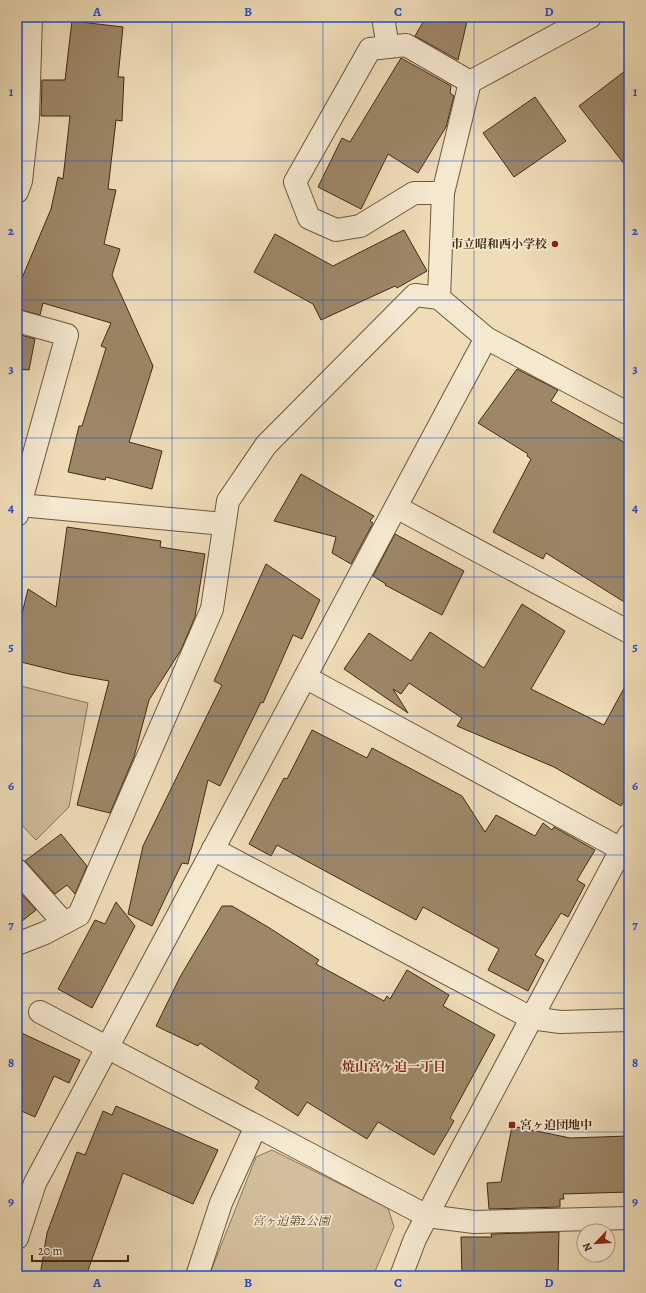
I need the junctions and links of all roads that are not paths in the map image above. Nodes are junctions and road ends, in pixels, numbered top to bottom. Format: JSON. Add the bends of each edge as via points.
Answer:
{"nodes":[{"id":1,"x":31,"y":17,"type":"edge"},
{"id":2,"x":383,"y":17,"type":"edge"},
{"id":3,"x":590,"y":17,"type":"edge"},
{"id":4,"x":388,"y":47,"type":"junction"},
{"id":5,"x":470,"y":82,"type":"junction"},
{"id":6,"x":17,"y":192,"type":"edge"},
{"id":7,"x":443,"y":193,"type":"junction"},
{"id":8,"x":439,"y":298,"type":"junction"},
{"id":9,"x":17,"y":321,"type":"edge"},
{"id":10,"x":486,"y":338,"type":"junction"},
{"id":11,"x":629,"y":414,"type":"edge"},
{"id":12,"x":396,"y":507,"type":"junction"},
{"id":13,"x":18,"y":510,"type":"edge"},
{"id":14,"x":224,"y":524,"type":"junction"},
{"id":15,"x":629,"y":632,"type":"edge"},
{"id":16,"x":305,"y":677,"type":"junction"},
{"id":17,"x":625,"y":842,"type":"edge"},
{"id":18,"x":213,"y":849,"type":"junction"},
{"id":19,"x":17,"y":870,"type":"edge"},
{"id":20,"x":64,"y":923,"type":"junction"},
{"id":21,"x":17,"y":944,"type":"edge"},
{"id":22,"x":40,"y":1012,"type":"dead end"},
{"id":23,"x":531,"y":1018,"type":"junction"},
{"id":24,"x":629,"y":1020,"type":"edge"},
{"id":25,"x":107,"y":1047,"type":"junction"},
{"id":26,"x":256,"y":1126,"type":"junction"},
{"id":27,"x":427,"y":1216,"type":"junction"},
{"id":28,"x":629,"y":1218,"type":"edge"},
{"id":29,"x":17,"y":1238,"type":"edge"},
{"id":30,"x":196,"y":1276,"type":"edge"},
{"id":31,"x":401,"y":1276,"type":"edge"}],
"edges":[{"from":1,"to":6,"type":"street","via":[[28,118],[21,181]]},
{"from":2,"to":4,"type":"street"},
{"from":3,"to":5,"type":"street"},
{"from":4,"to":5,"type":"street","via":[[406,45]]},
{"from":4,"to":7,"type":"street","via":[[370,49],[295,182],[308,218],[336,230],[360,226],[414,193]]},
{"from":5,"to":7,"type":"street"},
{"from":7,"to":8,"type":"street"},
{"from":8,"to":10,"type":"street"},
{"from":8,"to":14,"type":"street","via":[[415,295],[266,445],[228,501]]},
{"from":9,"to":13,"type":"street","via":[[67,335]]},
{"from":10,"to":11,"type":"street"},
{"from":10,"to":12,"type":"street"},
{"from":12,"to":15,"type":"street"},
{"from":12,"to":16,"type":"street"},
{"from":13,"to":14,"type":"street"},
{"from":14,"to":20,"type":"street","via":[[212,609],[79,915]]},
{"from":16,"to":17,"type":"street"},
{"from":16,"to":18,"type":"street"},
{"from":17,"to":23,"type":"street"},
{"from":18,"to":23,"type":"street"},
{"from":18,"to":25,"type":"street"},
{"from":19,"to":20,"type":"street"},
{"from":20,"to":21,"type":"street"},
{"from":22,"to":25,"type":"street"},
{"from":23,"to":24,"type":"street","via":[[560,1022]]},
{"from":23,"to":27,"type":"street"},
{"from":25,"to":26,"type":"street"},
{"from":25,"to":29,"type":"street","via":[[35,1183]]},
{"from":26,"to":27,"type":"street"},
{"from":26,"to":30,"type":"street","via":[[221,1203]]},
{"from":27,"to":28,"type":"street","via":[[474,1222]]},
{"from":27,"to":31,"type":"street"}]}
